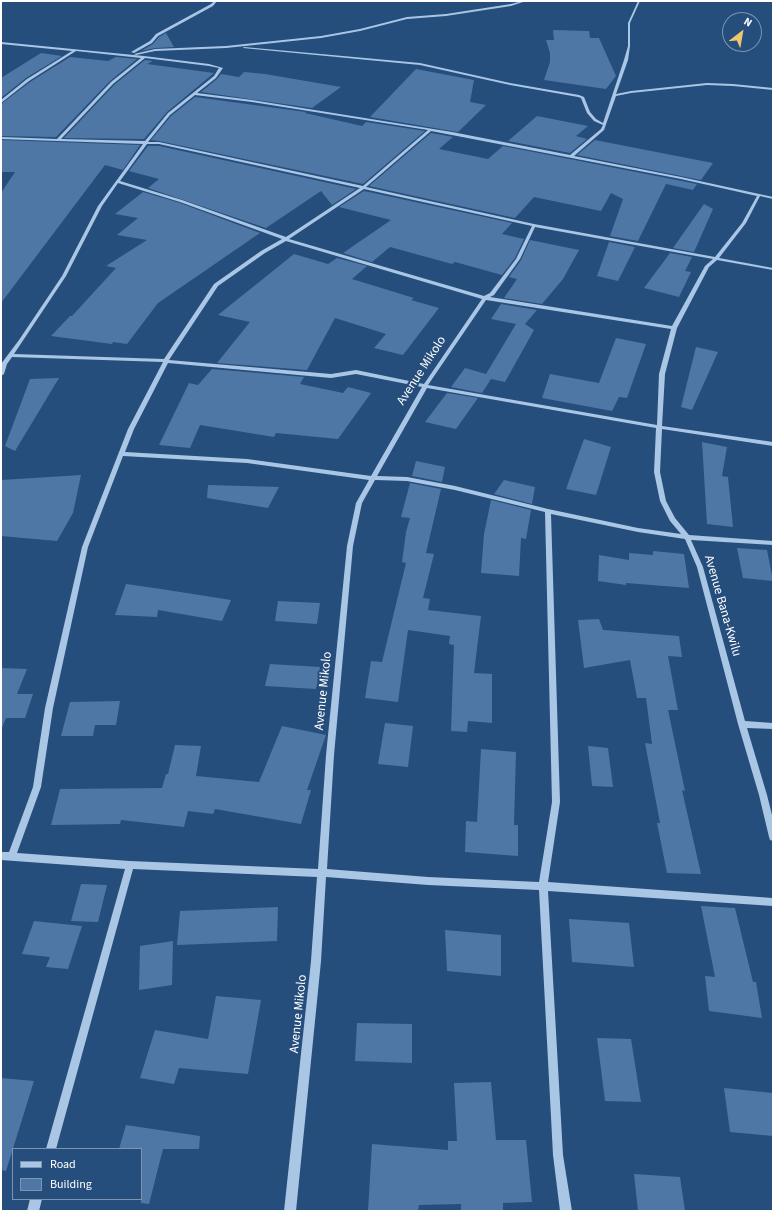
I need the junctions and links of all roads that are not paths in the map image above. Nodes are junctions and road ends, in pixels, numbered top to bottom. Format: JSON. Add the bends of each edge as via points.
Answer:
{"nodes":[{"id":1,"x":216,"y":1,"type":"edge"},
{"id":2,"x":525,"y":1,"type":"edge"},
{"id":3,"x":639,"y":1,"type":"edge"},
{"id":4,"x":1,"y":43,"type":"edge"},
{"id":5,"x":226,"y":47,"type":"junction"},
{"id":6,"x":76,"y":50,"type":"junction"},
{"id":7,"x":128,"y":55,"type":"junction"},
{"id":8,"x":144,"y":57,"type":"junction"},
{"id":9,"x":773,"y":89,"type":"edge"},
{"id":10,"x":196,"y":94,"type":"junction"},
{"id":11,"x":616,"y":95,"type":"junction"},
{"id":12,"x":1,"y":102,"type":"edge"},
{"id":13,"x":605,"y":125,"type":"junction"},
{"id":14,"x":430,"y":130,"type":"junction"},
{"id":15,"x":1,"y":138,"type":"edge"},
{"id":16,"x":59,"y":139,"type":"junction"},
{"id":17,"x":146,"y":142,"type":"junction"},
{"id":18,"x":570,"y":157,"type":"junction"},
{"id":19,"x":118,"y":182,"type":"junction"},
{"id":20,"x":363,"y":188,"type":"junction"},
{"id":21,"x":759,"y":195,"type":"junction"},
{"id":22,"x":773,"y":198,"type":"edge"},
{"id":23,"x":534,"y":225,"type":"junction"},
{"id":24,"x":286,"y":239,"type":"junction"},
{"id":25,"x":716,"y":259,"type":"junction"},
{"id":26,"x":773,"y":269,"type":"edge"},
{"id":27,"x":485,"y":298,"type":"junction"},
{"id":28,"x":674,"y":328,"type":"junction"},
{"id":29,"x":11,"y":355,"type":"junction"},
{"id":30,"x":166,"y":361,"type":"junction"},
{"id":31,"x":2,"y":364,"type":"edge"},
{"id":32,"x":1,"y":374,"type":"edge"},
{"id":33,"x":425,"y":386,"type":"junction"},
{"id":34,"x":660,"y":427,"type":"junction"},
{"id":35,"x":773,"y":444,"type":"edge"},
{"id":36,"x":121,"y":454,"type":"junction"},
{"id":37,"x":372,"y":478,"type":"junction"},
{"id":38,"x":548,"y":511,"type":"junction"},
{"id":39,"x":687,"y":537,"type":"junction"},
{"id":40,"x":773,"y":543,"type":"edge"},
{"id":41,"x":742,"y":724,"type":"junction"},
{"id":42,"x":773,"y":726,"type":"edge"},
{"id":43,"x":773,"y":837,"type":"edge"},
{"id":44,"x":1,"y":856,"type":"edge"},
{"id":45,"x":12,"y":856,"type":"junction"},
{"id":46,"x":130,"y":865,"type":"junction"},
{"id":47,"x":323,"y":873,"type":"junction"},
{"id":48,"x":542,"y":886,"type":"junction"},
{"id":49,"x":773,"y":902,"type":"edge"},
{"id":50,"x":51,"y":1148,"type":"edge"},
{"id":51,"x":36,"y":1200,"type":"edge"},
{"id":52,"x":33,"y":1211,"type":"edge"},
{"id":53,"x":290,"y":1211,"type":"edge"},
{"id":54,"x":566,"y":1211,"type":"edge"}],
"edges":[{"from":1,"to":7,"type":"street"},
{"from":2,"to":5,"type":"street","via":[[446,15],[407,18],[360,30],[321,36]]},
{"from":3,"to":11,"type":"street","via":[[629,23],[629,46]]},
{"from":4,"to":6,"type":"street"},
{"from":5,"to":7,"type":"street","via":[[155,50]]},
{"from":5,"to":13,"type":"street","via":[[420,64],[579,96],[595,120]]},
{"from":6,"to":7,"type":"street"},
{"from":6,"to":12,"type":"street","via":[[28,80]]},
{"from":7,"to":8,"type":"street"},
{"from":8,"to":10,"type":"street","via":[[221,68]]},
{"from":8,"to":16,"type":"street","via":[[112,84]]},
{"from":9,"to":11,"type":"street","via":[[701,85]]},
{"from":10,"to":14,"type":"street"},
{"from":10,"to":17,"type":"street","via":[[169,114]]},
{"from":11,"to":13,"type":"street"},
{"from":13,"to":18,"type":"street","via":[[604,129]]},
{"from":14,"to":18,"type":"street"},
{"from":14,"to":20,"type":"street"},
{"from":15,"to":16,"type":"street"},
{"from":16,"to":17,"type":"street"},
{"from":17,"to":19,"type":"street"},
{"from":17,"to":20,"type":"street","via":[[219,155]]},
{"from":18,"to":21,"type":"street"},
{"from":19,"to":24,"type":"street","via":[[181,201]]},
{"from":19,"to":29,"type":"street","via":[[100,206],[64,276]]},
{"from":20,"to":23,"type":"street"},
{"from":20,"to":24,"type":"street"},
{"from":21,"to":22,"type":"street"},
{"from":21,"to":25,"type":"street","name":"Avenue Bana-Kwilu","via":[[744,223]]},
{"from":23,"to":25,"type":"street"},
{"from":23,"to":27,"type":"street","name":"Avenue Mikolo","via":[[518,259],[492,294]]},
{"from":24,"to":27,"type":"street"},
{"from":24,"to":30,"type":"street","via":[[216,284]]},
{"from":25,"to":26,"type":"street"},
{"from":25,"to":28,"type":"street","name":"Avenue Bana-Kwilu","via":[[707,266]]},
{"from":27,"to":28,"type":"street"},
{"from":27,"to":33,"type":"street","name":"Avenue Mikolo"},
{"from":28,"to":34,"type":"street","name":"Avenue Bana-Kwilu","via":[[662,374]]},
{"from":29,"to":30,"type":"street"},
{"from":29,"to":31,"type":"street"},
{"from":30,"to":33,"type":"street","via":[[331,376],[356,372]]},
{"from":30,"to":36,"type":"street"},
{"from":31,"to":32,"type":"street"},
{"from":33,"to":34,"type":"street"},
{"from":33,"to":37,"type":"street","name":"Avenue Mikolo"},
{"from":34,"to":35,"type":"street"},
{"from":34,"to":39,"type":"street","name":"Avenue Bana-Kwilu","via":[[657,472],[664,501],[672,519]]},
{"from":36,"to":37,"type":"street","via":[[247,461]]},
{"from":36,"to":45,"type":"street","via":[[85,547],[49,708],[37,787]]},
{"from":37,"to":38,"type":"street","via":[[407,479]]},
{"from":37,"to":47,"type":"street","name":"Avenue Mikolo","via":[[359,503],[350,546],[330,755]]},
{"from":38,"to":39,"type":"street","via":[[638,530]]},
{"from":38,"to":48,"type":"street","via":[[556,802]]},
{"from":39,"to":40,"type":"street"},
{"from":39,"to":41,"type":"street","name":"Avenue Bana-Kwilu","via":[[700,567]]},
{"from":41,"to":42,"type":"street"},
{"from":41,"to":43,"type":"street","name":"Avenue Bana-Kwilu"},
{"from":44,"to":45,"type":"street"},
{"from":45,"to":46,"type":"street"},
{"from":46,"to":47,"type":"street"},
{"from":46,"to":50,"type":"street"},
{"from":47,"to":48,"type":"street"},
{"from":47,"to":53,"type":"street","name":"Avenue Mikolo"},
{"from":48,"to":49,"type":"street"},
{"from":48,"to":54,"type":"street","via":[[558,1155]]},
{"from":51,"to":52,"type":"street"}]}
